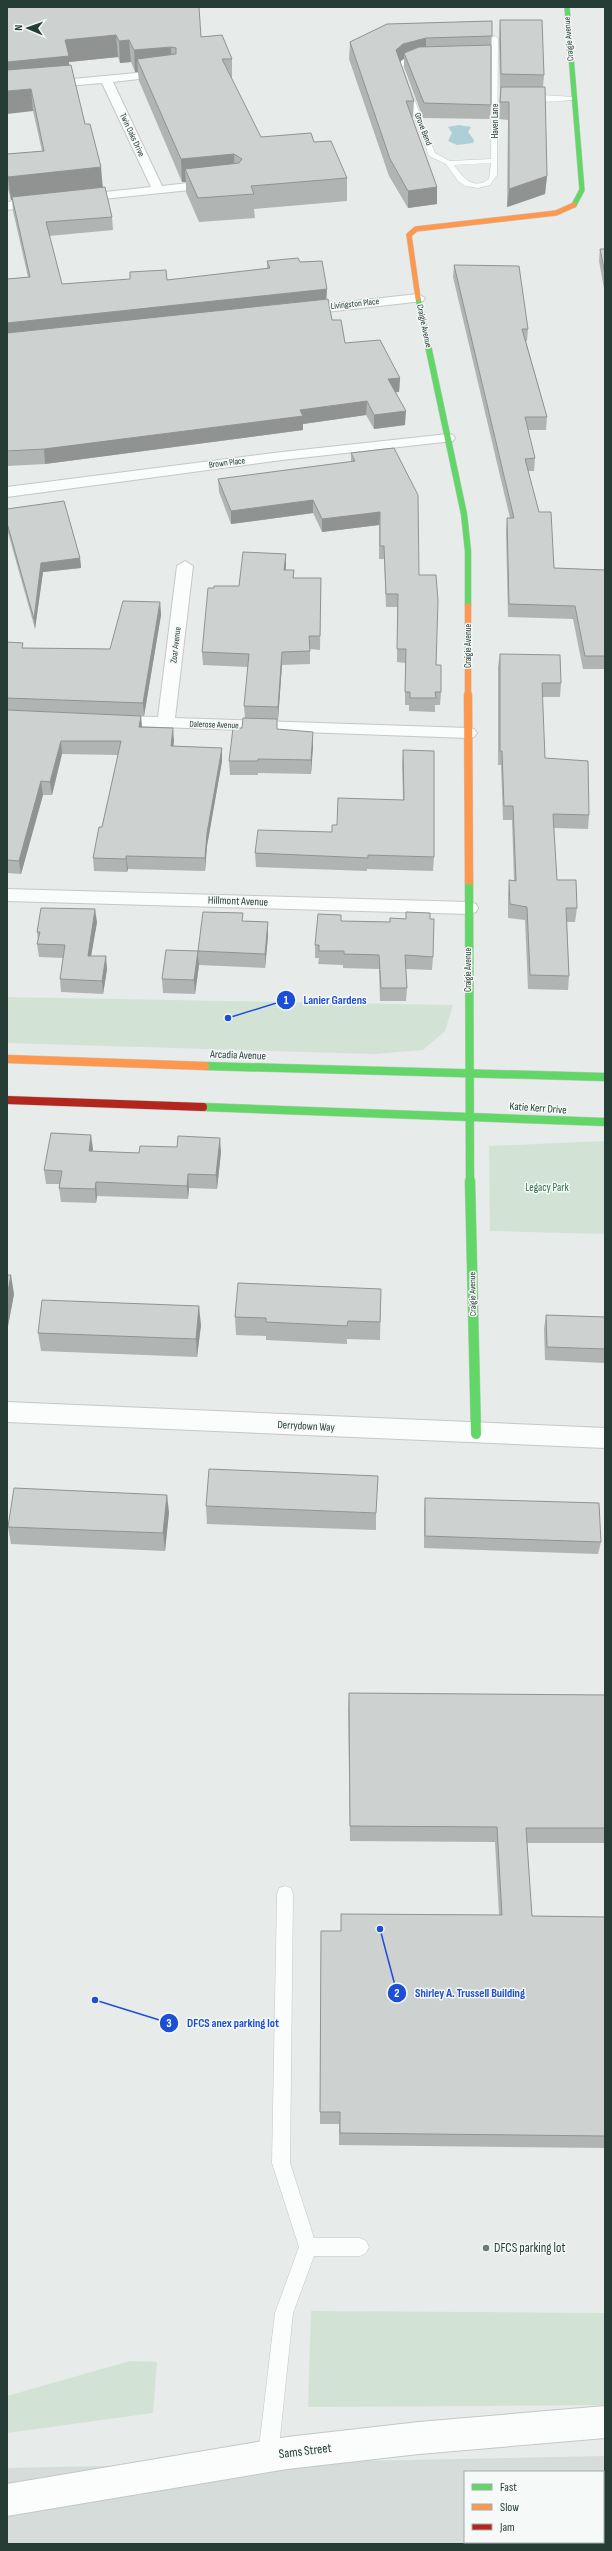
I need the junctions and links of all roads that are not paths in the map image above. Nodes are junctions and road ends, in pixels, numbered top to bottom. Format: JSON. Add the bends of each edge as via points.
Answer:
{"nodes":[{"id":1,"x":567,"y":7,"type":"edge"},
{"id":2,"x":495,"y":38,"type":"dead end"},
{"id":3,"x":485,"y":56,"type":"edge"},
{"id":4,"x":495,"y":56,"type":"junction"},
{"id":5,"x":426,"y":58,"type":"edge"},
{"id":6,"x":172,"y":73,"type":"edge"},
{"id":7,"x":107,"y":80,"type":"junction"},
{"id":8,"x":7,"y":88,"type":"edge"},
{"id":9,"x":523,"y":95,"type":"edge"},
{"id":10,"x":553,"y":98,"type":"junction"},
{"id":11,"x":574,"y":99,"type":"junction"},
{"id":12,"x":516,"y":100,"type":"edge"},
{"id":13,"x":495,"y":161,"type":"junction"},
{"id":14,"x":449,"y":163,"type":"junction"},
{"id":15,"x":227,"y":182,"type":"edge"},
{"id":16,"x":158,"y":190,"type":"junction"},
{"id":17,"x":7,"y":206,"type":"edge"},
{"id":18,"x":418,"y":298,"type":"junction"},
{"id":19,"x":283,"y":312,"type":"edge"},
{"id":20,"x":448,"y":438,"type":"junction"},
{"id":21,"x":7,"y":492,"type":"edge"},
{"id":22,"x":185,"y":566,"type":"dead end"},
{"id":23,"x":95,"y":721,"type":"edge"},
{"id":24,"x":166,"y":723,"type":"junction"},
{"id":25,"x":468,"y":733,"type":"junction"},
{"id":26,"x":7,"y":894,"type":"edge"},
{"id":27,"x":469,"y":908,"type":"junction"},
{"id":28,"x":7,"y":1059,"type":"edge"},
{"id":29,"x":469,"y":1075,"type":"junction"},
{"id":30,"x":605,"y":1077,"type":"edge"},
{"id":31,"x":7,"y":1100,"type":"edge"},
{"id":32,"x":469,"y":1115,"type":"junction"},
{"id":33,"x":605,"y":1122,"type":"edge"},
{"id":34,"x":7,"y":1412,"type":"edge"},
{"id":35,"x":476,"y":1434,"type":"junction"},
{"id":36,"x":605,"y":1438,"type":"edge"},
{"id":37,"x":284,"y":1894,"type":"dead end"},
{"id":38,"x":308,"y":2247,"type":"junction"},
{"id":39,"x":360,"y":2247,"type":"dead end"},
{"id":40,"x":605,"y":2422,"type":"edge"},
{"id":41,"x":268,"y":2456,"type":"junction"},
{"id":42,"x":7,"y":2500,"type":"edge"}],
"edges":[{"from":1,"to":11,"type":"street","name":"Craigie Avenue"},
{"from":2,"to":4,"type":"lane","name":"Haven Lane"},
{"from":3,"to":4,"type":"lane"},
{"from":4,"to":13,"type":"lane","name":"Haven Lane","via":[[498,97]]},
{"from":5,"to":14,"type":"lane","name":"Grove Bend","via":[[408,60],[399,67],[432,154]]},
{"from":6,"to":7,"type":"street"},
{"from":7,"to":8,"type":"street"},
{"from":7,"to":16,"type":"street","name":"Twin Oaks Drive"},
{"from":9,"to":10,"type":"lane"},
{"from":10,"to":11,"type":"lane"},
{"from":10,"to":12,"type":"lane"},
{"from":11,"to":18,"type":"street","name":"Craigie Avenue","via":[[582,190],[579,201],[569,209],[556,213],[416,229],[409,235],[409,243]]},
{"from":13,"to":14,"type":"lane"},
{"from":13,"to":14,"type":"lane","name":"Haven Lane","via":[[495,176],[483,186],[472,186],[459,180]]},
{"from":15,"to":16,"type":"street"},
{"from":16,"to":17,"type":"street"},
{"from":18,"to":19,"type":"street","name":"Livingston Place"},
{"from":18,"to":20,"type":"street","name":"Craigie Avenue"},
{"from":20,"to":21,"type":"street","name":"Brown Place","via":[[282,456]]},
{"from":20,"to":25,"type":"street","name":"Craigie Avenue","via":[[464,514],[468,550]]},
{"from":22,"to":24,"type":"street","name":"Zoar Avenue"},
{"from":23,"to":24,"type":"street","name":"Dalerose Avenue"},
{"from":24,"to":25,"type":"street","name":"Dalerose Avenue"},
{"from":25,"to":27,"type":"street","name":"Craigie Avenue"},
{"from":26,"to":27,"type":"street","name":"Hillmont Avenue"},
{"from":27,"to":29,"type":"street","name":"Craigie Avenue"},
{"from":28,"to":29,"type":"street","name":"Arcadia Avenue"},
{"from":29,"to":30,"type":"street"},
{"from":29,"to":32,"type":"street","name":"Craigie Avenue"},
{"from":31,"to":32,"type":"street"},
{"from":32,"to":33,"type":"street","name":"Katie Kerr Drive"},
{"from":32,"to":35,"type":"street","name":"Craigie Avenue"},
{"from":34,"to":35,"type":"street","name":"Derrydown Way"},
{"from":35,"to":36,"type":"street","name":"Derrydown Way"},
{"from":37,"to":38,"type":"lane","via":[[281,2163]]},
{"from":38,"to":39,"type":"lane"},
{"from":38,"to":41,"type":"lane","via":[[284,2313]]},
{"from":40,"to":41,"type":"street","name":"Sams Street","via":[[419,2438]]},
{"from":41,"to":42,"type":"street","name":"Sams Street"}]}
